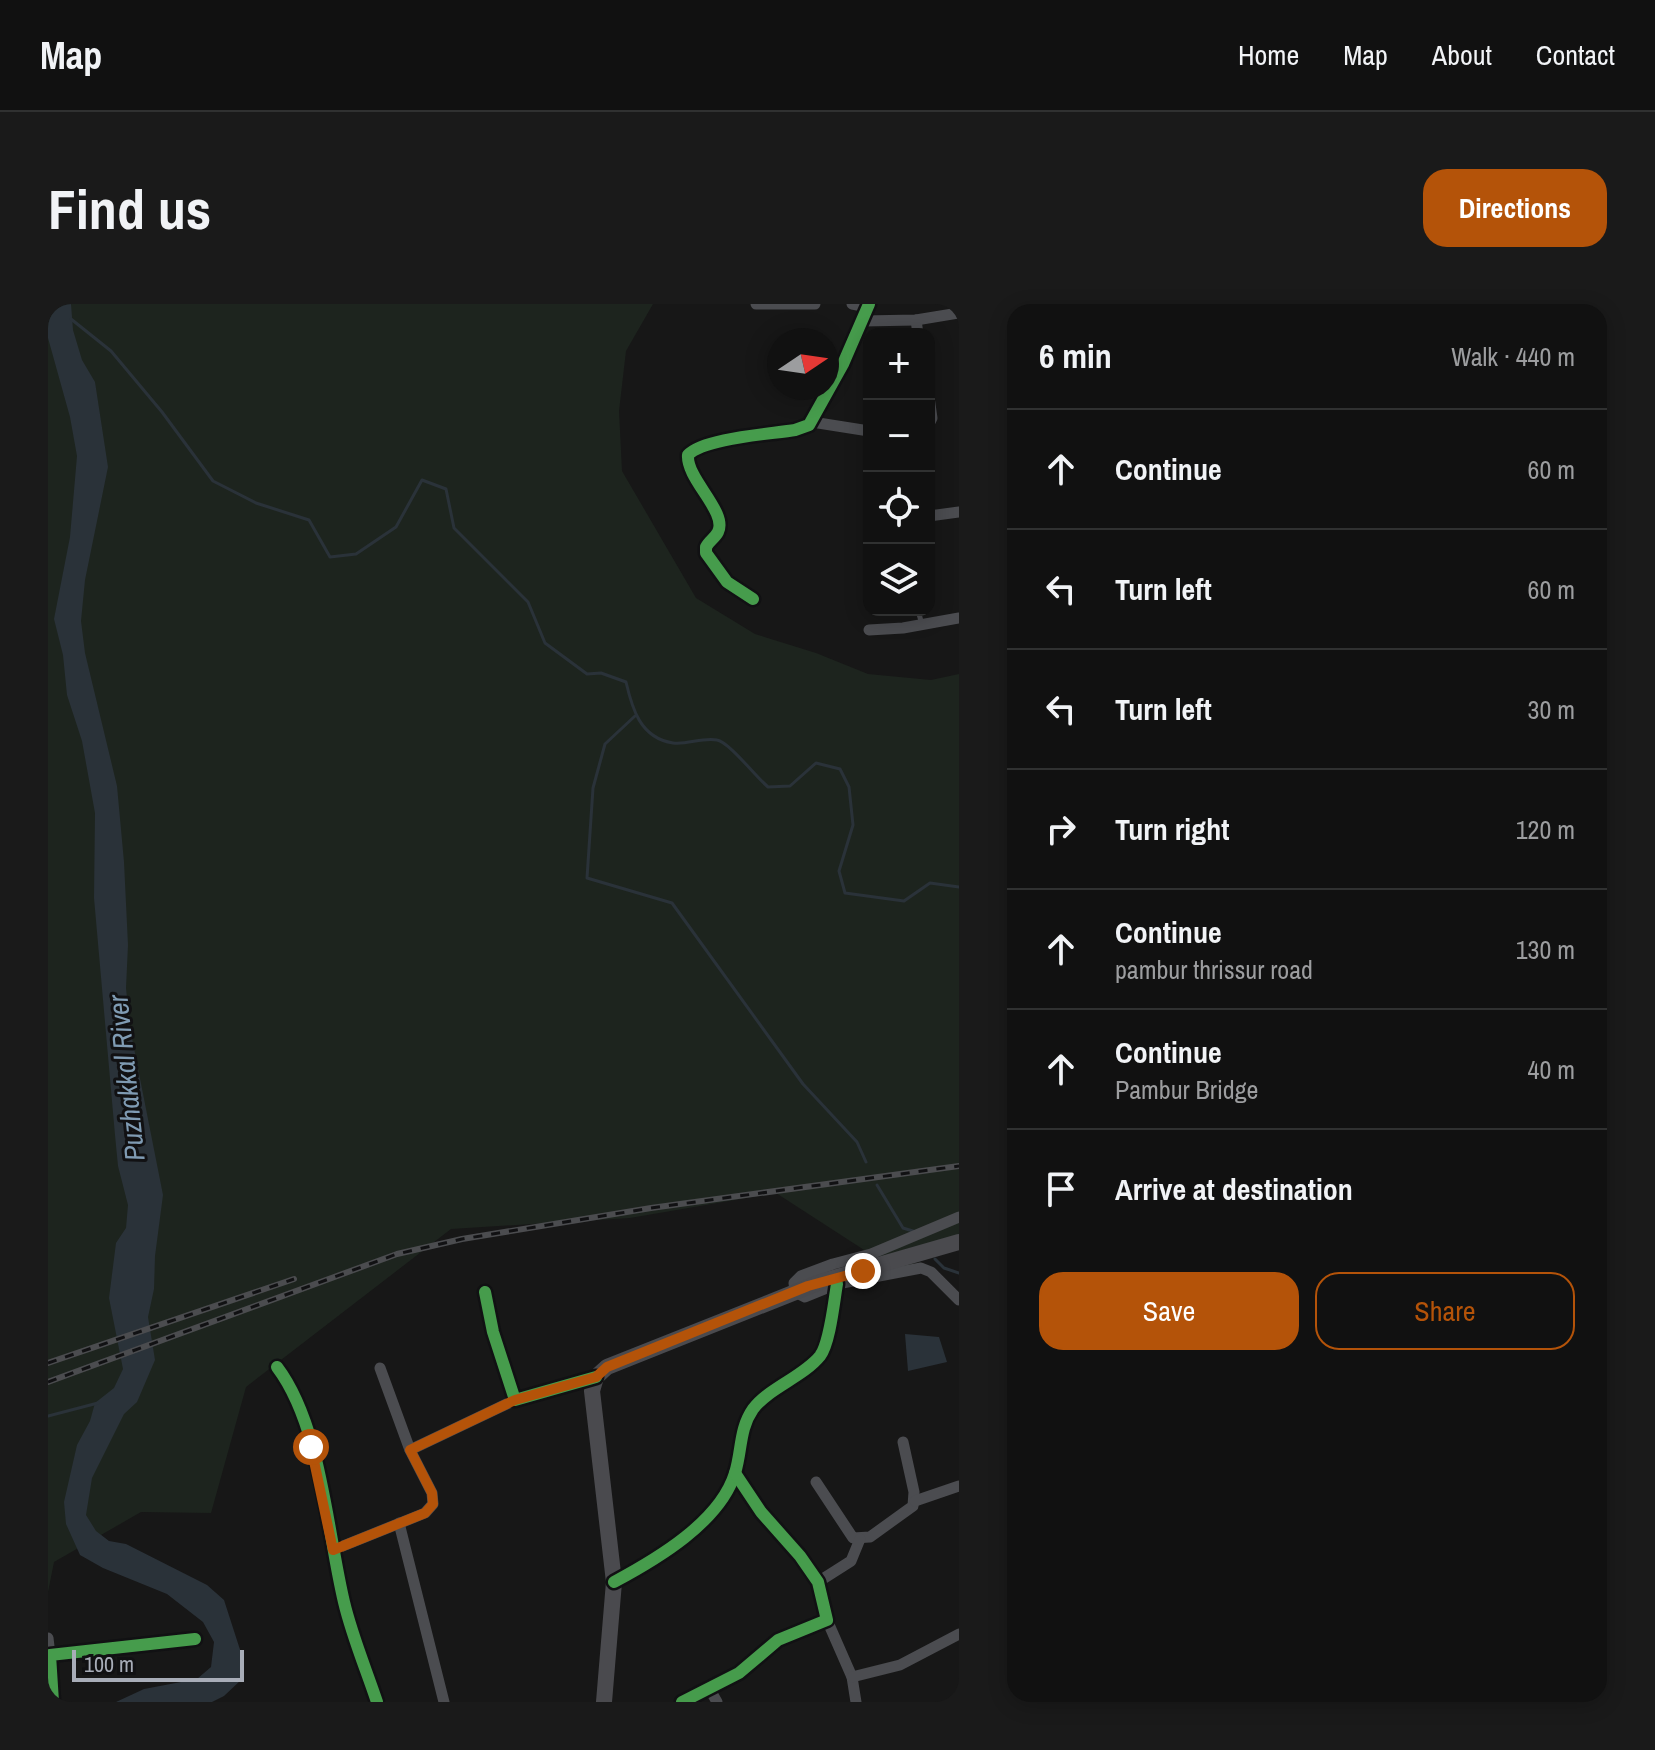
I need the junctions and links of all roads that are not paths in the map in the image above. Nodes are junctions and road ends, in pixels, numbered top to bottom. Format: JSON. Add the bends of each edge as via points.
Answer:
{"nodes":[{"id":1,"x":756,"y":304,"type":"edge"},
{"id":2,"x":815,"y":304,"type":"edge"},
{"id":3,"x":852,"y":304,"type":"edge"},
{"id":4,"x":869,"y":305,"type":"edge"},
{"id":5,"x":959,"y":313,"type":"edge"},
{"id":6,"x":916,"y":320,"type":"junction"},
{"id":7,"x":863,"y":321,"type":"junction"},
{"id":8,"x":917,"y":328,"type":"edge"},
{"id":9,"x":812,"y":422,"type":"junction"},
{"id":10,"x":863,"y":430,"type":"edge"},
{"id":11,"x":959,"y":512,"type":"edge"},
{"id":12,"x":935,"y":515,"type":"edge"},
{"id":13,"x":753,"y":599,"type":"dead end"},
{"id":14,"x":920,"y":616,"type":"edge"},
{"id":15,"x":959,"y":618,"type":"edge"},
{"id":16,"x":922,"y":626,"type":"junction"},
{"id":17,"x":869,"y":630,"type":"dead end"},
{"id":18,"x":959,"y":1217,"type":"edge"},
{"id":19,"x":959,"y":1242,"type":"edge"},
{"id":20,"x":837,"y":1284,"type":"junction"},
{"id":21,"x":485,"y":1292,"type":"dead end"},
{"id":22,"x":795,"y":1292,"type":"junction"},
{"id":23,"x":959,"y":1300,"type":"edge"},
{"id":24,"x":277,"y":1367,"type":"dead end"},
{"id":25,"x":380,"y":1368,"type":"dead end"},
{"id":26,"x":596,"y":1377,"type":"junction"},
{"id":27,"x":515,"y":1400,"type":"junction"},
{"id":28,"x":903,"y":1442,"type":"dead end"},
{"id":29,"x":410,"y":1450,"type":"junction"},
{"id":30,"x":735,"y":1473,"type":"junction"},
{"id":31,"x":816,"y":1482,"type":"dead end"},
{"id":32,"x":959,"y":1486,"type":"edge"},
{"id":33,"x":915,"y":1501,"type":"junction"},
{"id":34,"x":399,"y":1523,"type":"junction"},
{"id":35,"x":860,"y":1539,"type":"junction"},
{"id":36,"x":333,"y":1550,"type":"junction"},
{"id":37,"x":614,"y":1582,"type":"junction"},
{"id":38,"x":818,"y":1582,"type":"junction"},
{"id":39,"x":827,"y":1620,"type":"junction"},
{"id":40,"x":959,"y":1634,"type":"edge"},
{"id":41,"x":48,"y":1638,"type":"edge"},
{"id":42,"x":195,"y":1639,"type":"dead end"},
{"id":43,"x":50,"y":1655,"type":"junction"},
{"id":44,"x":852,"y":1677,"type":"junction"},
{"id":45,"x":709,"y":1688,"type":"junction"},
{"id":46,"x":853,"y":1701,"type":"edge"},
{"id":47,"x":51,"y":1702,"type":"edge"},
{"id":48,"x":377,"y":1702,"type":"edge"},
{"id":49,"x":444,"y":1702,"type":"edge"},
{"id":50,"x":604,"y":1702,"type":"edge"},
{"id":51,"x":682,"y":1702,"type":"edge"},
{"id":52,"x":717,"y":1702,"type":"edge"}],
"edges":[{"from":1,"to":2,"type":"street"},
{"from":3,"to":4,"type":"street"},
{"from":4,"to":7,"type":"street"},
{"from":5,"to":6,"type":"street"},
{"from":6,"to":7,"type":"street"},
{"from":6,"to":8,"type":"street"},
{"from":7,"to":9,"type":"street"},
{"from":9,"to":10,"type":"street"},
{"from":9,"to":13,"type":"street","via":[[795,430],[706,445],[688,455],[690,471],[719,526],[706,553],[727,582]]},
{"from":11,"to":12,"type":"street"},
{"from":14,"to":16,"type":"lane"},
{"from":15,"to":16,"type":"street"},
{"from":16,"to":17,"type":"street"},
{"from":18,"to":22,"type":"street","via":[[801,1276],[794,1283]]},
{"from":19,"to":22,"type":"main road"},
{"from":20,"to":22,"type":"street","via":[[805,1297]]},
{"from":20,"to":23,"type":"street","via":[[921,1268]]},
{"from":20,"to":30,"type":"street","via":[[820,1356],[753,1410],[744,1425]]},
{"from":21,"to":27,"type":"street"},
{"from":22,"to":26,"type":"main road","via":[[607,1367]]},
{"from":24,"to":36,"type":"street","via":[[290,1384],[305,1425]]},
{"from":25,"to":29,"type":"street"},
{"from":26,"to":27,"type":"street"},
{"from":26,"to":37,"type":"main road","via":[[592,1391]]},
{"from":27,"to":29,"type":"street"},
{"from":28,"to":33,"type":"street"},
{"from":29,"to":34,"type":"street","via":[[433,1504]]},
{"from":30,"to":37,"type":"street","via":[[726,1496],[693,1531]]},
{"from":30,"to":38,"type":"street"},
{"from":31,"to":35,"type":"street","via":[[848,1533]]},
{"from":32,"to":33,"type":"street"},
{"from":33,"to":35,"type":"street","via":[[904,1515]]},
{"from":34,"to":36,"type":"street"},
{"from":34,"to":49,"type":"street"},
{"from":35,"to":38,"type":"street","via":[[851,1561]]},
{"from":36,"to":48,"type":"street","via":[[345,1606]]},
{"from":37,"to":50,"type":"main road"},
{"from":38,"to":39,"type":"street"},
{"from":39,"to":44,"type":"street"},
{"from":39,"to":45,"type":"street","via":[[778,1640],[739,1673]]},
{"from":40,"to":44,"type":"street","via":[[900,1665]]},
{"from":41,"to":43,"type":"street"},
{"from":42,"to":43,"type":"street"},
{"from":43,"to":47,"type":"street"},
{"from":44,"to":46,"type":"street"},
{"from":45,"to":51,"type":"street"},
{"from":45,"to":52,"type":"street"}]}
